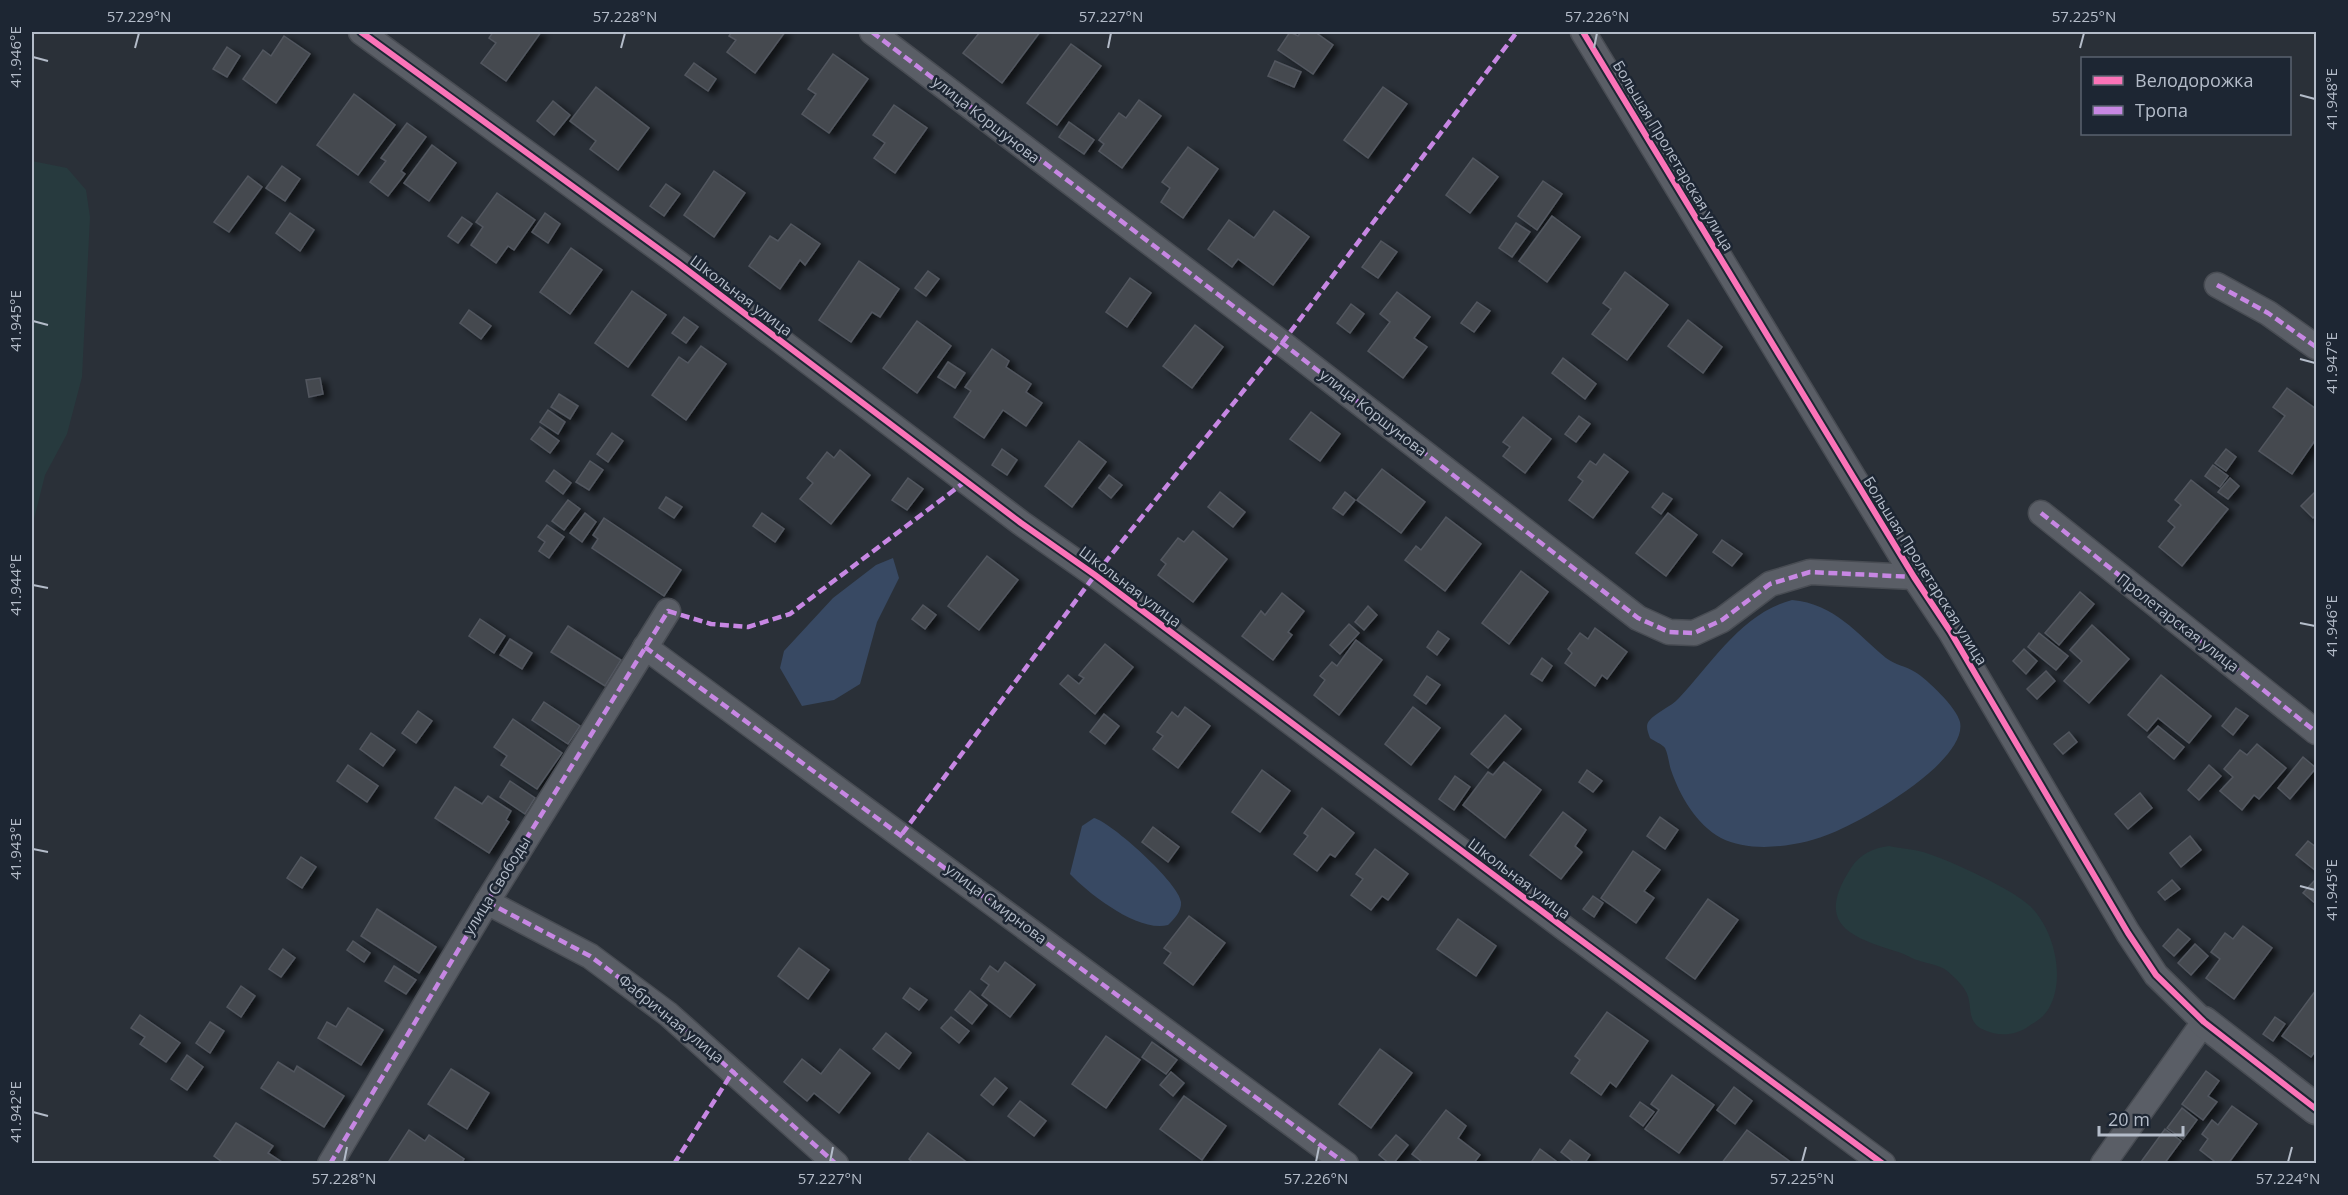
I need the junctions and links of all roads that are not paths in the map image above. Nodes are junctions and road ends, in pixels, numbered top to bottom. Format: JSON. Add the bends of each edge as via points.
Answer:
{"nodes":[{"id":1,"x":362,"y":32,"type":"edge"},
{"id":2,"x":872,"y":32,"type":"edge"},
{"id":3,"x":1583,"y":32,"type":"edge"},
{"id":4,"x":2217,"y":285,"type":"dead end"},
{"id":5,"x":2316,"y":347,"type":"edge"},
{"id":6,"x":2041,"y":513,"type":"dead end"},
{"id":7,"x":1914,"y":577,"type":"junction"},
{"id":8,"x":668,"y":611,"type":"dead end"},
{"id":9,"x":645,"y":647,"type":"junction"},
{"id":10,"x":2316,"y":732,"type":"edge"},
{"id":11,"x":487,"y":902,"type":"junction"},
{"id":12,"x":2204,"y":1022,"type":"junction"},
{"id":13,"x":2316,"y":1109,"type":"edge"},
{"id":14,"x":330,"y":1164,"type":"edge"},
{"id":15,"x":836,"y":1164,"type":"edge"},
{"id":16,"x":1346,"y":1164,"type":"edge"},
{"id":17,"x":1883,"y":1164,"type":"edge"},
{"id":18,"x":2103,"y":1164,"type":"edge"}],
"edges":[{"from":1,"to":17,"type":"street","name":"Школьная улица","via":[[678,263]]},
{"from":2,"to":7,"type":"street","name":"улица Коршунова","via":[[1638,618],[1669,632],[1694,633],[1722,620],[1770,584],[1810,572]]},
{"from":3,"to":7,"type":"street","name":"Большая Пролетарская улица"},
{"from":4,"to":5,"type":"street","via":[[2268,313]]},
{"from":6,"to":10,"type":"street","name":"Пролетарская улица"},
{"from":7,"to":12,"type":"street","name":"Большая Пролетарская улица","via":[[1950,630],[2128,933],[2156,975]]},
{"from":8,"to":9,"type":"street","name":"улица Свободы"},
{"from":9,"to":11,"type":"street","name":"улица Свободы"},
{"from":9,"to":16,"type":"street","name":"улица Смирнова"},
{"from":11,"to":14,"type":"street","name":"улица Свободы"},
{"from":11,"to":15,"type":"street","name":"Фабричная улица","via":[[590,956],[651,1001],[734,1070]]},
{"from":12,"to":13,"type":"street","name":"Большая Пролетарская улица"},
{"from":12,"to":18,"type":"street"}]}
